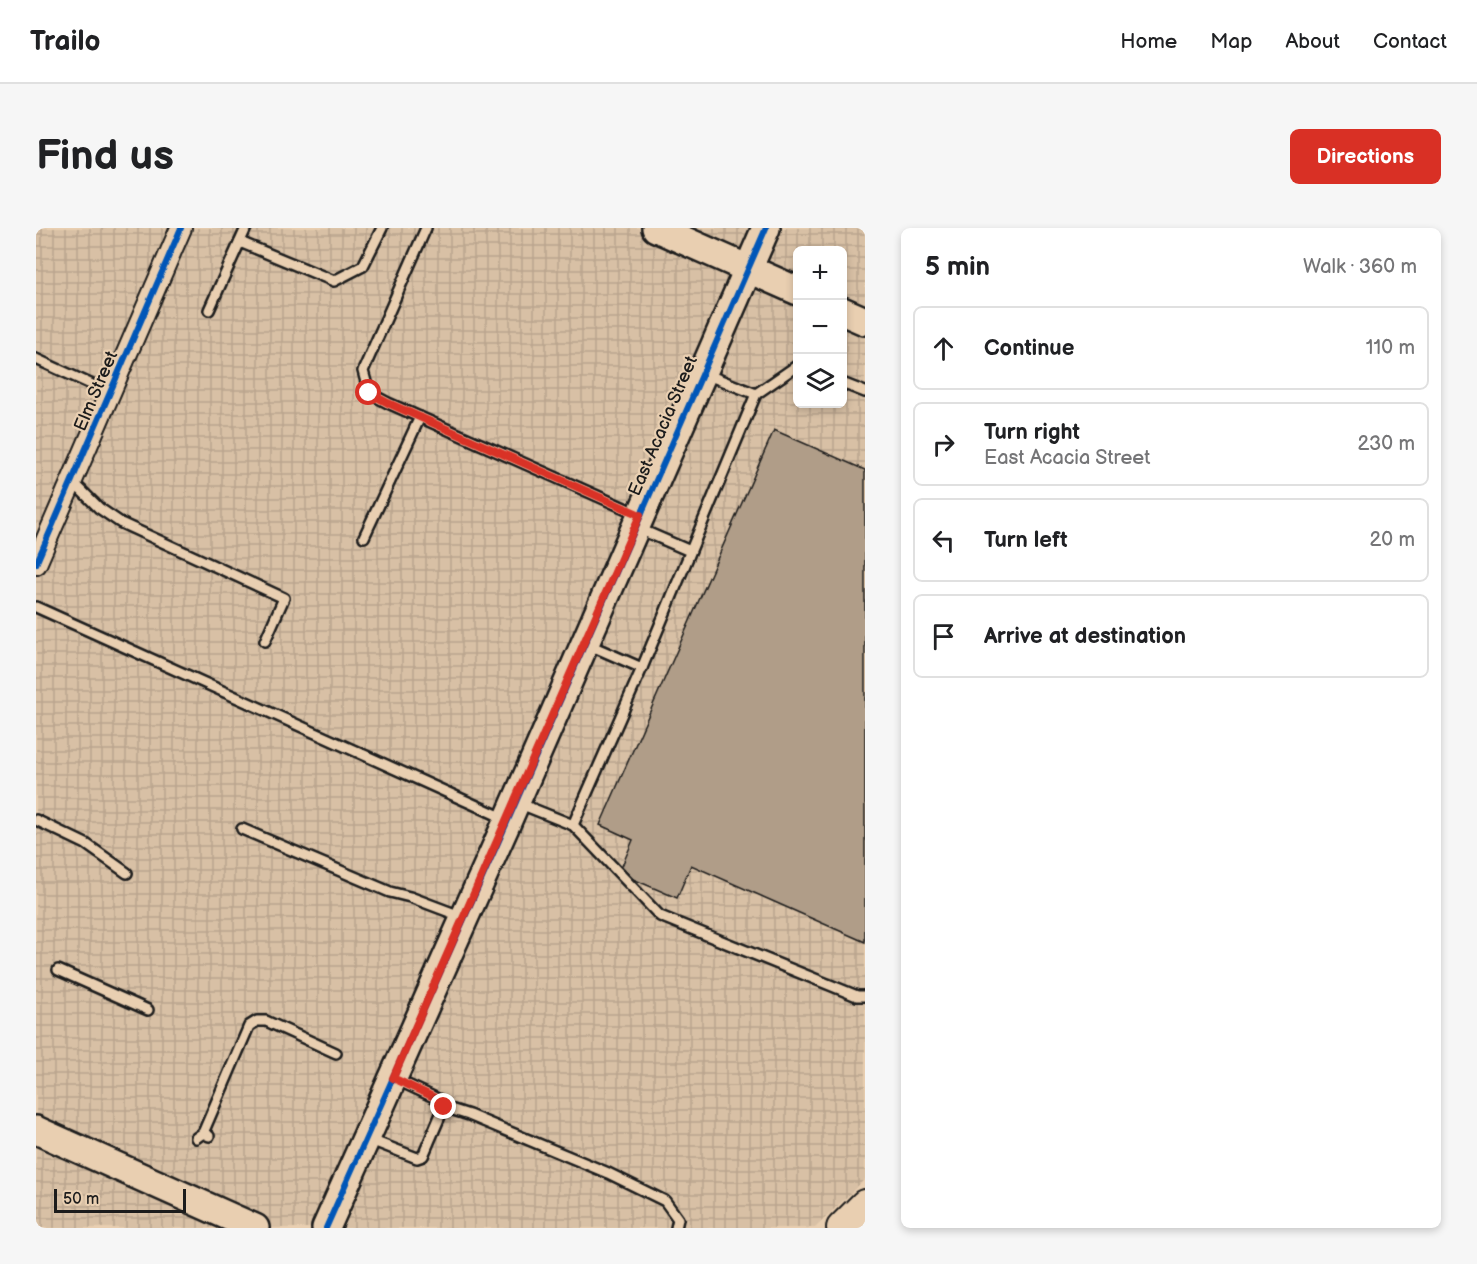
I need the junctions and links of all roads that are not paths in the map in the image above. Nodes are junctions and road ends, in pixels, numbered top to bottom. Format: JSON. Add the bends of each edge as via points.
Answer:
{"nodes":[{"id":1,"x":181,"y":228,"type":"edge"},
{"id":2,"x":246,"y":228,"type":"edge"},
{"id":3,"x":382,"y":228,"type":"edge"},
{"id":4,"x":426,"y":228,"type":"edge"},
{"id":5,"x":656,"y":228,"type":"edge"},
{"id":6,"x":765,"y":228,"type":"edge"},
{"id":7,"x":240,"y":242,"type":"junction"},
{"id":8,"x":748,"y":268,"type":"junction"},
{"id":9,"x":793,"y":289,"type":"edge"},
{"id":10,"x":209,"y":310,"type":"dead end"},
{"id":11,"x":847,"y":313,"type":"edge"},
{"id":12,"x":865,"y":321,"type":"edge"},
{"id":13,"x":36,"y":359,"type":"edge"},
{"id":14,"x":793,"y":368,"type":"edge"},
{"id":15,"x":702,"y":373,"type":"junction"},
{"id":16,"x":847,"y":385,"type":"edge"},
{"id":17,"x":865,"y":392,"type":"edge"},
{"id":18,"x":110,"y":393,"type":"junction"},
{"id":19,"x":756,"y":394,"type":"junction"},
{"id":20,"x":420,"y":417,"type":"junction"},
{"id":21,"x":73,"y":482,"type":"junction"},
{"id":22,"x":638,"y":521,"type":"junction"},
{"id":23,"x":364,"y":537,"type":"dead end"},
{"id":24,"x":690,"y":552,"type":"junction"},
{"id":25,"x":36,"y":564,"type":"edge"},
{"id":26,"x":36,"y":607,"type":"edge"},
{"id":27,"x":266,"y":641,"type":"dead end"},
{"id":28,"x":585,"y":643,"type":"junction"},
{"id":29,"x":642,"y":668,"type":"junction"},
{"id":30,"x":512,"y":811,"type":"junction"},
{"id":31,"x":36,"y":820,"type":"edge"},
{"id":32,"x":573,"y":825,"type":"junction"},
{"id":33,"x":242,"y":829,"type":"dead end"},
{"id":34,"x":127,"y":873,"type":"dead end"},
{"id":35,"x":465,"y":917,"type":"junction"},
{"id":36,"x":58,"y":970,"type":"dead end"},
{"id":37,"x":865,"y":996,"type":"edge"},
{"id":38,"x":148,"y":1010,"type":"dead end"},
{"id":39,"x":336,"y":1053,"type":"dead end"},
{"id":40,"x":393,"y":1078,"type":"junction"},
{"id":41,"x":444,"y":1107,"type":"junction"},
{"id":42,"x":36,"y":1130,"type":"edge"},
{"id":43,"x":202,"y":1136,"type":"dead end"},
{"id":44,"x":366,"y":1139,"type":"junction"},
{"id":45,"x":865,"y":1205,"type":"edge"},
{"id":46,"x":255,"y":1228,"type":"edge"},
{"id":47,"x":326,"y":1228,"type":"edge"},
{"id":48,"x":676,"y":1228,"type":"edge"},
{"id":49,"x":842,"y":1228,"type":"edge"}],
"edges":[{"from":1,"to":18,"type":"street","name":"Elm Street"},
{"from":2,"to":7,"type":"lane"},
{"from":3,"to":7,"type":"lane","via":[[363,266],[334,281]]},
{"from":4,"to":20,"type":"lane","via":[[363,371],[369,393]]},
{"from":5,"to":8,"type":"street"},
{"from":6,"to":8,"type":"street","name":"East Acacia Street"},
{"from":7,"to":10,"type":"lane"},
{"from":8,"to":9,"type":"street"},
{"from":8,"to":15,"type":"street","name":"East Acacia Street"},
{"from":11,"to":12,"type":"street"},
{"from":13,"to":18,"type":"lane"},
{"from":14,"to":19,"type":"lane"},
{"from":15,"to":19,"type":"lane"},
{"from":15,"to":22,"type":"street","name":"East Acacia Street"},
{"from":16,"to":17,"type":"lane"},
{"from":18,"to":21,"type":"street","name":"Elm Street"},
{"from":19,"to":24,"type":"lane"},
{"from":20,"to":22,"type":"lane"},
{"from":20,"to":23,"type":"lane"},
{"from":21,"to":25,"type":"street","name":"Elm Street"},
{"from":21,"to":27,"type":"lane","via":[[121,523],[284,598]]},
{"from":22,"to":24,"type":"lane"},
{"from":22,"to":28,"type":"street","name":"East Acacia Street"},
{"from":24,"to":29,"type":"lane"},
{"from":26,"to":30,"type":"lane"},
{"from":28,"to":29,"type":"lane"},
{"from":28,"to":30,"type":"street","name":"East Acacia Street"},
{"from":29,"to":32,"type":"lane"},
{"from":30,"to":32,"type":"lane"},
{"from":30,"to":35,"type":"street","name":"East Acacia Street"},
{"from":31,"to":34,"type":"lane","via":[[86,844]]},
{"from":32,"to":37,"type":"lane","via":[[660,916]]},
{"from":33,"to":35,"type":"lane","via":[[390,892]]},
{"from":35,"to":40,"type":"street","name":"East Acacia Street"},
{"from":36,"to":38,"type":"lane"},
{"from":39,"to":43,"type":"lane","via":[[266,1021],[257,1021],[249,1026]]},
{"from":40,"to":41,"type":"lane","via":[[440,1100]]},
{"from":40,"to":44,"type":"street","name":"East Acacia Street"},
{"from":41,"to":44,"type":"lane","via":[[423,1156],[417,1158]]},
{"from":41,"to":48,"type":"lane","via":[[608,1173],[665,1201],[678,1219]]},
{"from":42,"to":46,"type":"street"},
{"from":44,"to":47,"type":"street","name":"East Acacia Street"},
{"from":45,"to":49,"type":"main road"}]}
